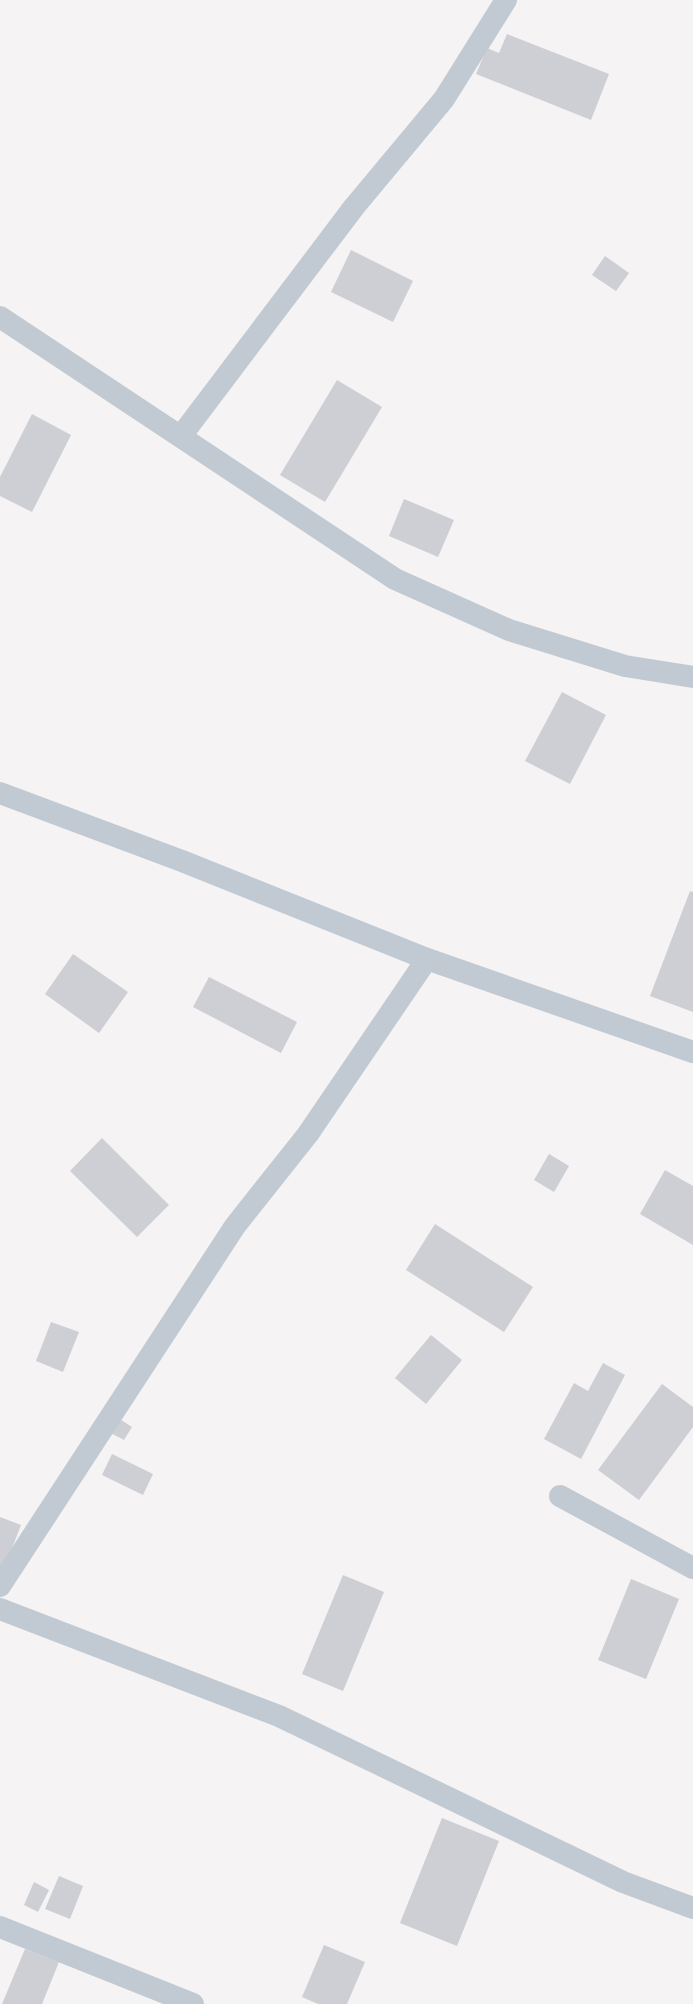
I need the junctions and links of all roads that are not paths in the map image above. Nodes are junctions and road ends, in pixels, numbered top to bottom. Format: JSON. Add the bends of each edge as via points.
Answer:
{"nodes":[{"id":1,"x":506,"y":0,"type":"edge"},
{"id":2,"x":0,"y":317,"type":"edge"},
{"id":3,"x":181,"y":436,"type":"junction"},
{"id":4,"x":693,"y":677,"type":"edge"},
{"id":5,"x":0,"y":793,"type":"edge"},
{"id":6,"x":427,"y":959,"type":"junction"},
{"id":7,"x":693,"y":1052,"type":"edge"},
{"id":8,"x":560,"y":1496,"type":"dead end"},
{"id":9,"x":693,"y":1568,"type":"edge"},
{"id":10,"x":0,"y":1586,"type":"edge"},
{"id":11,"x":0,"y":1609,"type":"edge"},
{"id":12,"x":693,"y":1908,"type":"edge"},
{"id":13,"x":0,"y":1927,"type":"edge"},
{"id":14,"x":193,"y":2004,"type":"edge"}],
"edges":[{"from":1,"to":3,"type":"street","via":[[444,99],[354,207]]},
{"from":2,"to":3,"type":"street"},
{"from":3,"to":4,"type":"street","via":[[395,579],[508,630],[625,666]]},
{"from":5,"to":6,"type":"street","via":[[182,861]]},
{"from":6,"to":7,"type":"street"},
{"from":6,"to":10,"type":"street","via":[[308,1134],[235,1226]]},
{"from":8,"to":9,"type":"street"},
{"from":11,"to":12,"type":"street","via":[[279,1716],[623,1882]]},
{"from":13,"to":14,"type":"street"}]}
